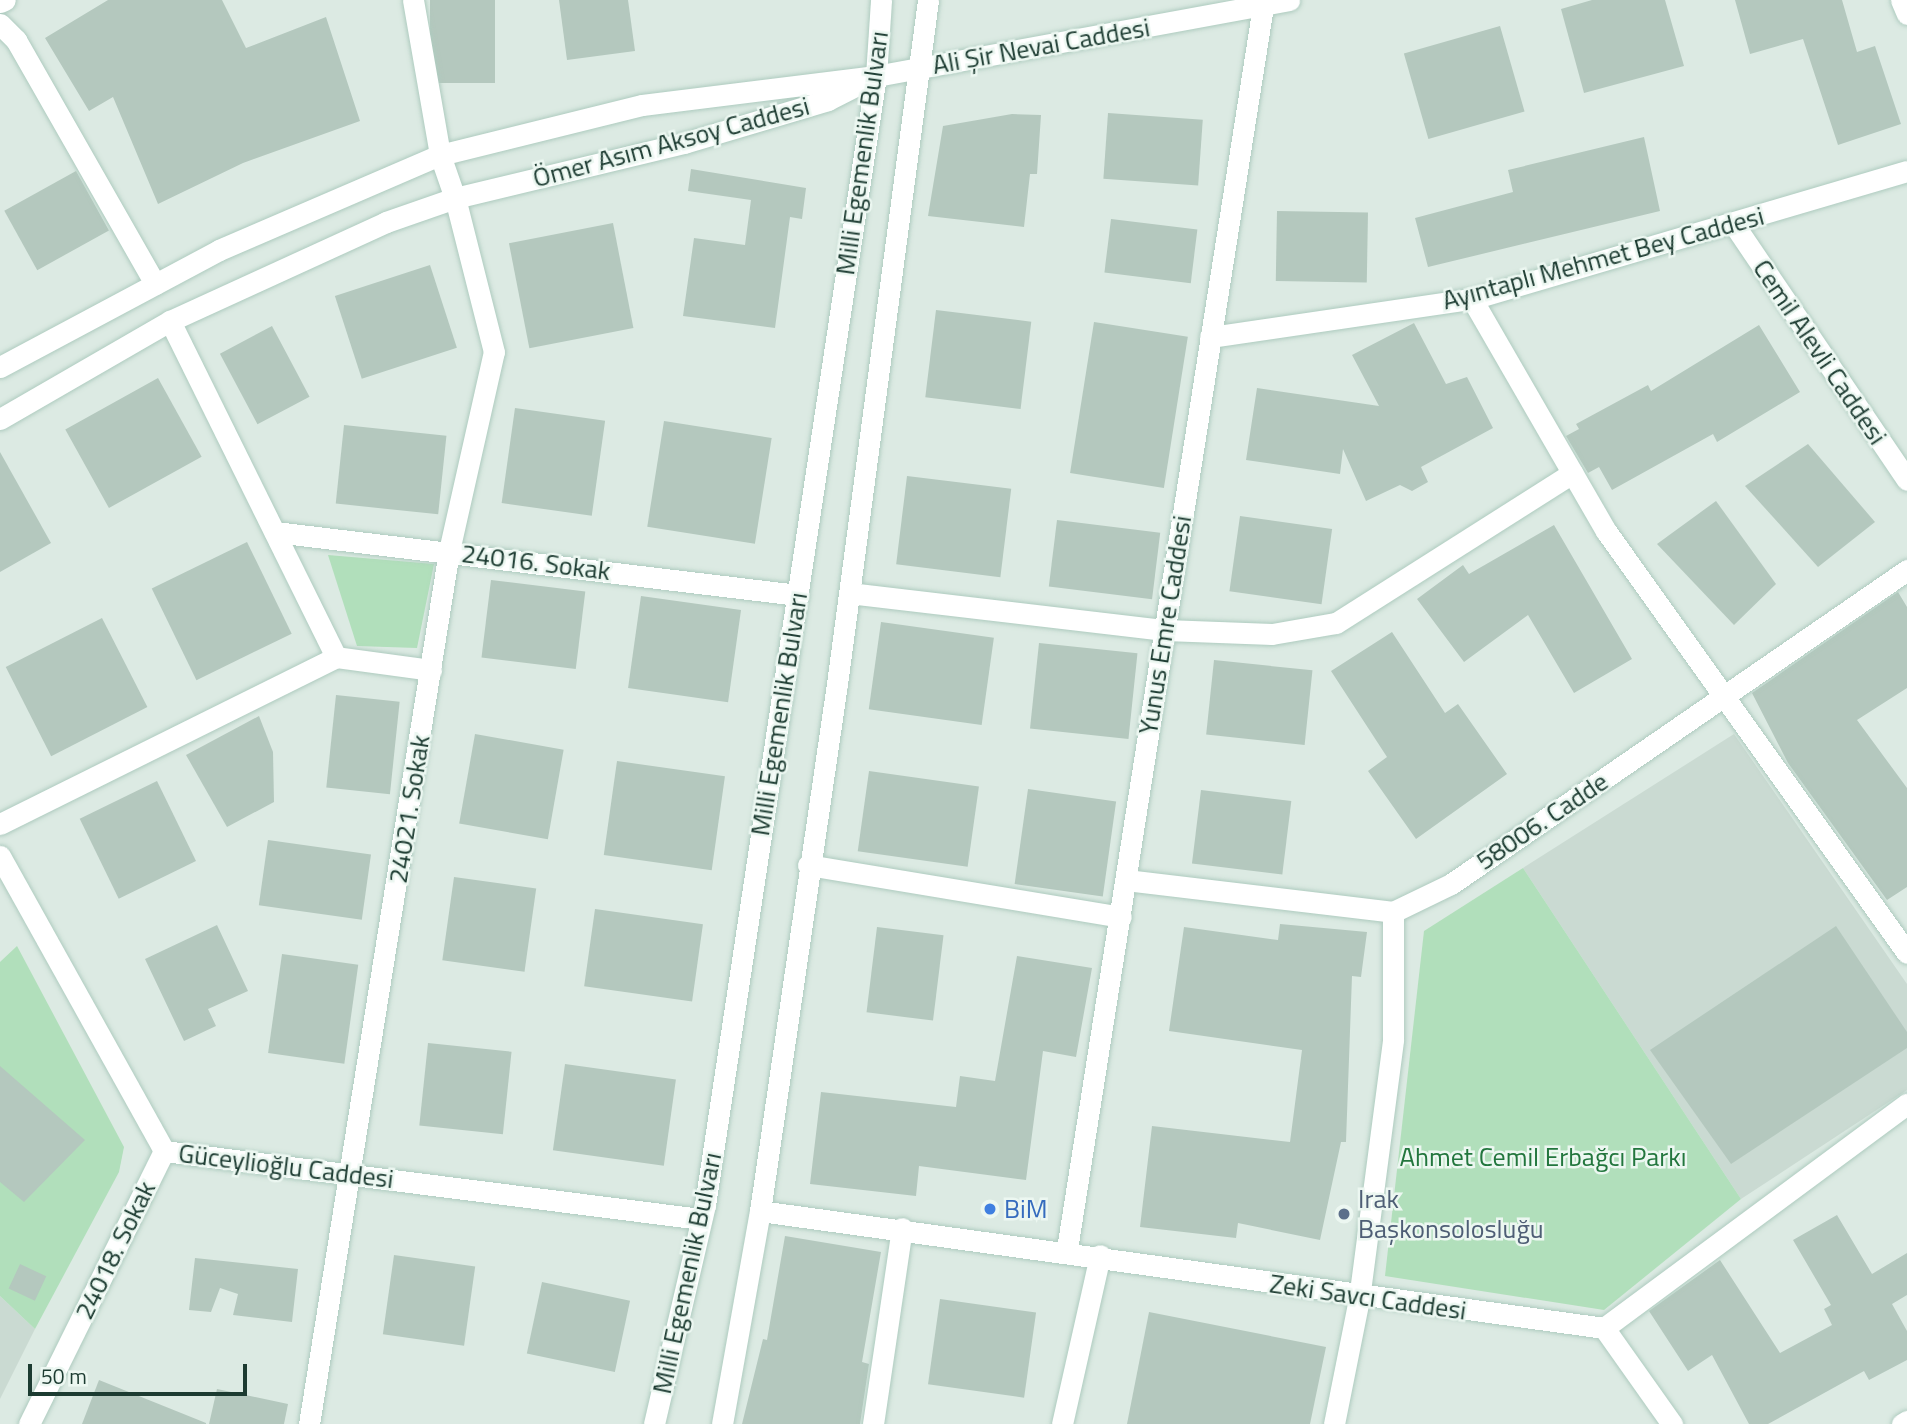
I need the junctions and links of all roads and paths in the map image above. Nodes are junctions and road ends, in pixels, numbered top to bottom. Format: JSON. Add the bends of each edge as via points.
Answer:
{"nodes":[{"id":1,"x":413,"y":0,"type":"edge"},
{"id":2,"x":881,"y":0,"type":"edge"},
{"id":3,"x":928,"y":0,"type":"edge"},
{"id":4,"x":1289,"y":0,"type":"edge"},
{"id":5,"x":1901,"y":0,"type":"edge"},
{"id":6,"x":1263,"y":2,"type":"edge"},
{"id":7,"x":1907,"y":14,"type":"edge"},
{"id":8,"x":0,"y":24,"type":"edge"},
{"id":9,"x":923,"y":68,"type":"junction"},
{"id":10,"x":876,"y":76,"type":"junction"},
{"id":11,"x":440,"y":155,"type":"junction"},
{"id":12,"x":1907,"y":171,"type":"edge"},
{"id":13,"x":455,"y":198,"type":"junction"},
{"id":14,"x":1733,"y":223,"type":"junction"},
{"id":15,"x":155,"y":284,"type":"junction"},
{"id":16,"x":1472,"y":299,"type":"junction"},
{"id":17,"x":170,"y":321,"type":"junction"},
{"id":18,"x":1210,"y":337,"type":"junction"},
{"id":19,"x":0,"y":368,"type":"edge"},
{"id":20,"x":0,"y":419,"type":"edge"},
{"id":21,"x":1572,"y":473,"type":"junction"},
{"id":22,"x":1907,"y":480,"type":"edge"},
{"id":23,"x":275,"y":533,"type":"junction"},
{"id":24,"x":449,"y":551,"type":"junction"},
{"id":25,"x":1907,"y":570,"type":"edge"},
{"id":26,"x":849,"y":593,"type":"junction"},
{"id":27,"x":797,"y":595,"type":"junction"},
{"id":28,"x":1165,"y":630,"type":"junction"},
{"id":29,"x":336,"y":657,"type":"junction"},
{"id":30,"x":431,"y":670,"type":"junction"},
{"id":31,"x":1726,"y":696,"type":"junction"},
{"id":32,"x":0,"y":824,"type":"edge"},
{"id":33,"x":0,"y":856,"type":"edge"},
{"id":34,"x":808,"y":864,"type":"junction"},
{"id":35,"x":1126,"y":880,"type":"junction"},
{"id":36,"x":1392,"y":912,"type":"junction"},
{"id":37,"x":1121,"y":917,"type":"junction"},
{"id":38,"x":1907,"y":953,"type":"edge"},
{"id":39,"x":1907,"y":1104,"type":"edge"},
{"id":40,"x":164,"y":1151,"type":"junction"},
{"id":41,"x":353,"y":1174,"type":"junction"},
{"id":42,"x":760,"y":1211,"type":"junction"},
{"id":43,"x":701,"y":1219,"type":"junction"},
{"id":44,"x":902,"y":1228,"type":"junction"},
{"id":45,"x":1067,"y":1249,"type":"junction"},
{"id":46,"x":1100,"y":1255,"type":"junction"},
{"id":47,"x":1359,"y":1299,"type":"junction"},
{"id":48,"x":1604,"y":1328,"type":"junction"},
{"id":49,"x":1907,"y":1421,"type":"edge"},
{"id":50,"x":29,"y":1424,"type":"edge"},
{"id":51,"x":309,"y":1424,"type":"edge"},
{"id":52,"x":654,"y":1424,"type":"edge"},
{"id":53,"x":722,"y":1424,"type":"edge"},
{"id":54,"x":873,"y":1424,"type":"edge"},
{"id":55,"x":1062,"y":1424,"type":"edge"},
{"id":56,"x":1334,"y":1424,"type":"edge"},
{"id":57,"x":1672,"y":1424,"type":"edge"},
{"id":58,"x":1902,"y":1424,"type":"edge"}],
"edges":[{"from":1,"to":11,"type":"street","name":"24021. Sokak"},
{"from":2,"to":10,"type":"street","name":"Milli Egemenlik Bulvarı"},
{"from":3,"to":9,"type":"street","name":"Milli Egemenlik Bulvarı"},
{"from":4,"to":6,"type":"street","name":"Ali Şir Nevai Caddesi"},
{"from":5,"to":7,"type":"street"},
{"from":6,"to":9,"type":"street","name":"Ali Şir Nevai Caddesi"},
{"from":6,"to":18,"type":"street","name":"Yunus Emre Caddesi"},
{"from":8,"to":15,"type":"street","via":[[16,40]]},
{"from":9,"to":10,"type":"street","name":"Ali Şir Nevai Caddesi"},
{"from":9,"to":26,"type":"street","name":"Milli Egemenlik Bulvarı"},
{"from":10,"to":11,"type":"street","name":"Ömer Asım Aksoy Caddesi","via":[[642,105]]},
{"from":10,"to":13,"type":"street","name":"Ömer Asım Aksoy Caddesi","via":[[828,100],[684,144]]},
{"from":10,"to":27,"type":"street","name":"Milli Egemenlik Bulvarı"},
{"from":11,"to":13,"type":"street","name":"24021. Sokak"},
{"from":11,"to":15,"type":"street","name":"Ömer Asım Aksoy Caddesi","via":[[219,250]]},
{"from":12,"to":14,"type":"street","name":"Ayıntaplı Mehmet Bey Caddesi"},
{"from":13,"to":17,"type":"street","name":"Ömer Asım Aksoy Caddesi"},
{"from":13,"to":24,"type":"street","name":"24021. Sokak","via":[[494,352]]},
{"from":14,"to":16,"type":"street","name":"Ayıntaplı Mehmet Bey Caddesi"},
{"from":14,"to":22,"type":"street","name":"Cemil Alevli Caddesi"},
{"from":15,"to":19,"type":"street","name":"Ömer Asım Aksoy Caddesi"},
{"from":16,"to":18,"type":"street","name":"Ayıntaplı Mehmet Bey Caddesi"},
{"from":16,"to":21,"type":"street"},
{"from":17,"to":20,"type":"street","name":"Ömer Asım Aksoy Caddesi"},
{"from":17,"to":23,"type":"street"},
{"from":18,"to":28,"type":"street","name":"Yunus Emre Caddesi"},
{"from":21,"to":28,"type":"street","via":[[1336,623],[1272,634]]},
{"from":21,"to":31,"type":"street","via":[[1606,531]]},
{"from":23,"to":24,"type":"street","name":"24016. Sokak"},
{"from":23,"to":29,"type":"street"},
{"from":24,"to":27,"type":"street","name":"24016. Sokak"},
{"from":24,"to":30,"type":"street","name":"24021. Sokak"},
{"from":25,"to":31,"type":"street","name":"58006. Cadde"},
{"from":26,"to":28,"type":"street"},
{"from":26,"to":34,"type":"street","name":"Milli Egemenlik Bulvarı"},
{"from":27,"to":43,"type":"street","name":"Milli Egemenlik Bulvarı"},
{"from":28,"to":35,"type":"street","name":"Yunus Emre Caddesi"},
{"from":29,"to":30,"type":"street"},
{"from":29,"to":32,"type":"street"},
{"from":30,"to":41,"type":"street","name":"24021. Sokak"},
{"from":31,"to":36,"type":"street","name":"58006. Cadde","via":[[1451,884]]},
{"from":31,"to":38,"type":"street"},
{"from":33,"to":40,"type":"street","name":"Güceylioğlu Caddesi"},
{"from":34,"to":37,"type":"street"},
{"from":34,"to":42,"type":"street","name":"Milli Egemenlik Bulvarı"},
{"from":35,"to":36,"type":"street"},
{"from":35,"to":37,"type":"street","name":"Yunus Emre Caddesi"},
{"from":36,"to":47,"type":"street","via":[[1393,1038]]},
{"from":37,"to":45,"type":"street","name":"Yunus Emre Caddesi"},
{"from":39,"to":48,"type":"street"},
{"from":40,"to":41,"type":"street","name":"Güceylioğlu Caddesi"},
{"from":40,"to":50,"type":"street","name":"24018. Sokak"},
{"from":41,"to":43,"type":"street","name":"Güceylioğlu Caddesi"},
{"from":41,"to":51,"type":"street","name":"24021. Sokak"},
{"from":42,"to":44,"type":"street","name":"Zeki Savcı Caddesi"},
{"from":42,"to":53,"type":"street","name":"Milli Egemenlik Bulvarı"},
{"from":43,"to":52,"type":"street","name":"Milli Egemenlik Bulvarı"},
{"from":44,"to":45,"type":"street","name":"Zeki Savcı Caddesi"},
{"from":44,"to":54,"type":"street"},
{"from":45,"to":46,"type":"street","name":"Zeki Savcı Caddesi"},
{"from":46,"to":47,"type":"street","name":"Zeki Savcı Caddesi"},
{"from":46,"to":55,"type":"street"},
{"from":47,"to":48,"type":"street","name":"Zeki Savcı Caddesi"},
{"from":47,"to":56,"type":"street"},
{"from":48,"to":57,"type":"street"},
{"from":49,"to":58,"type":"street"}]}
